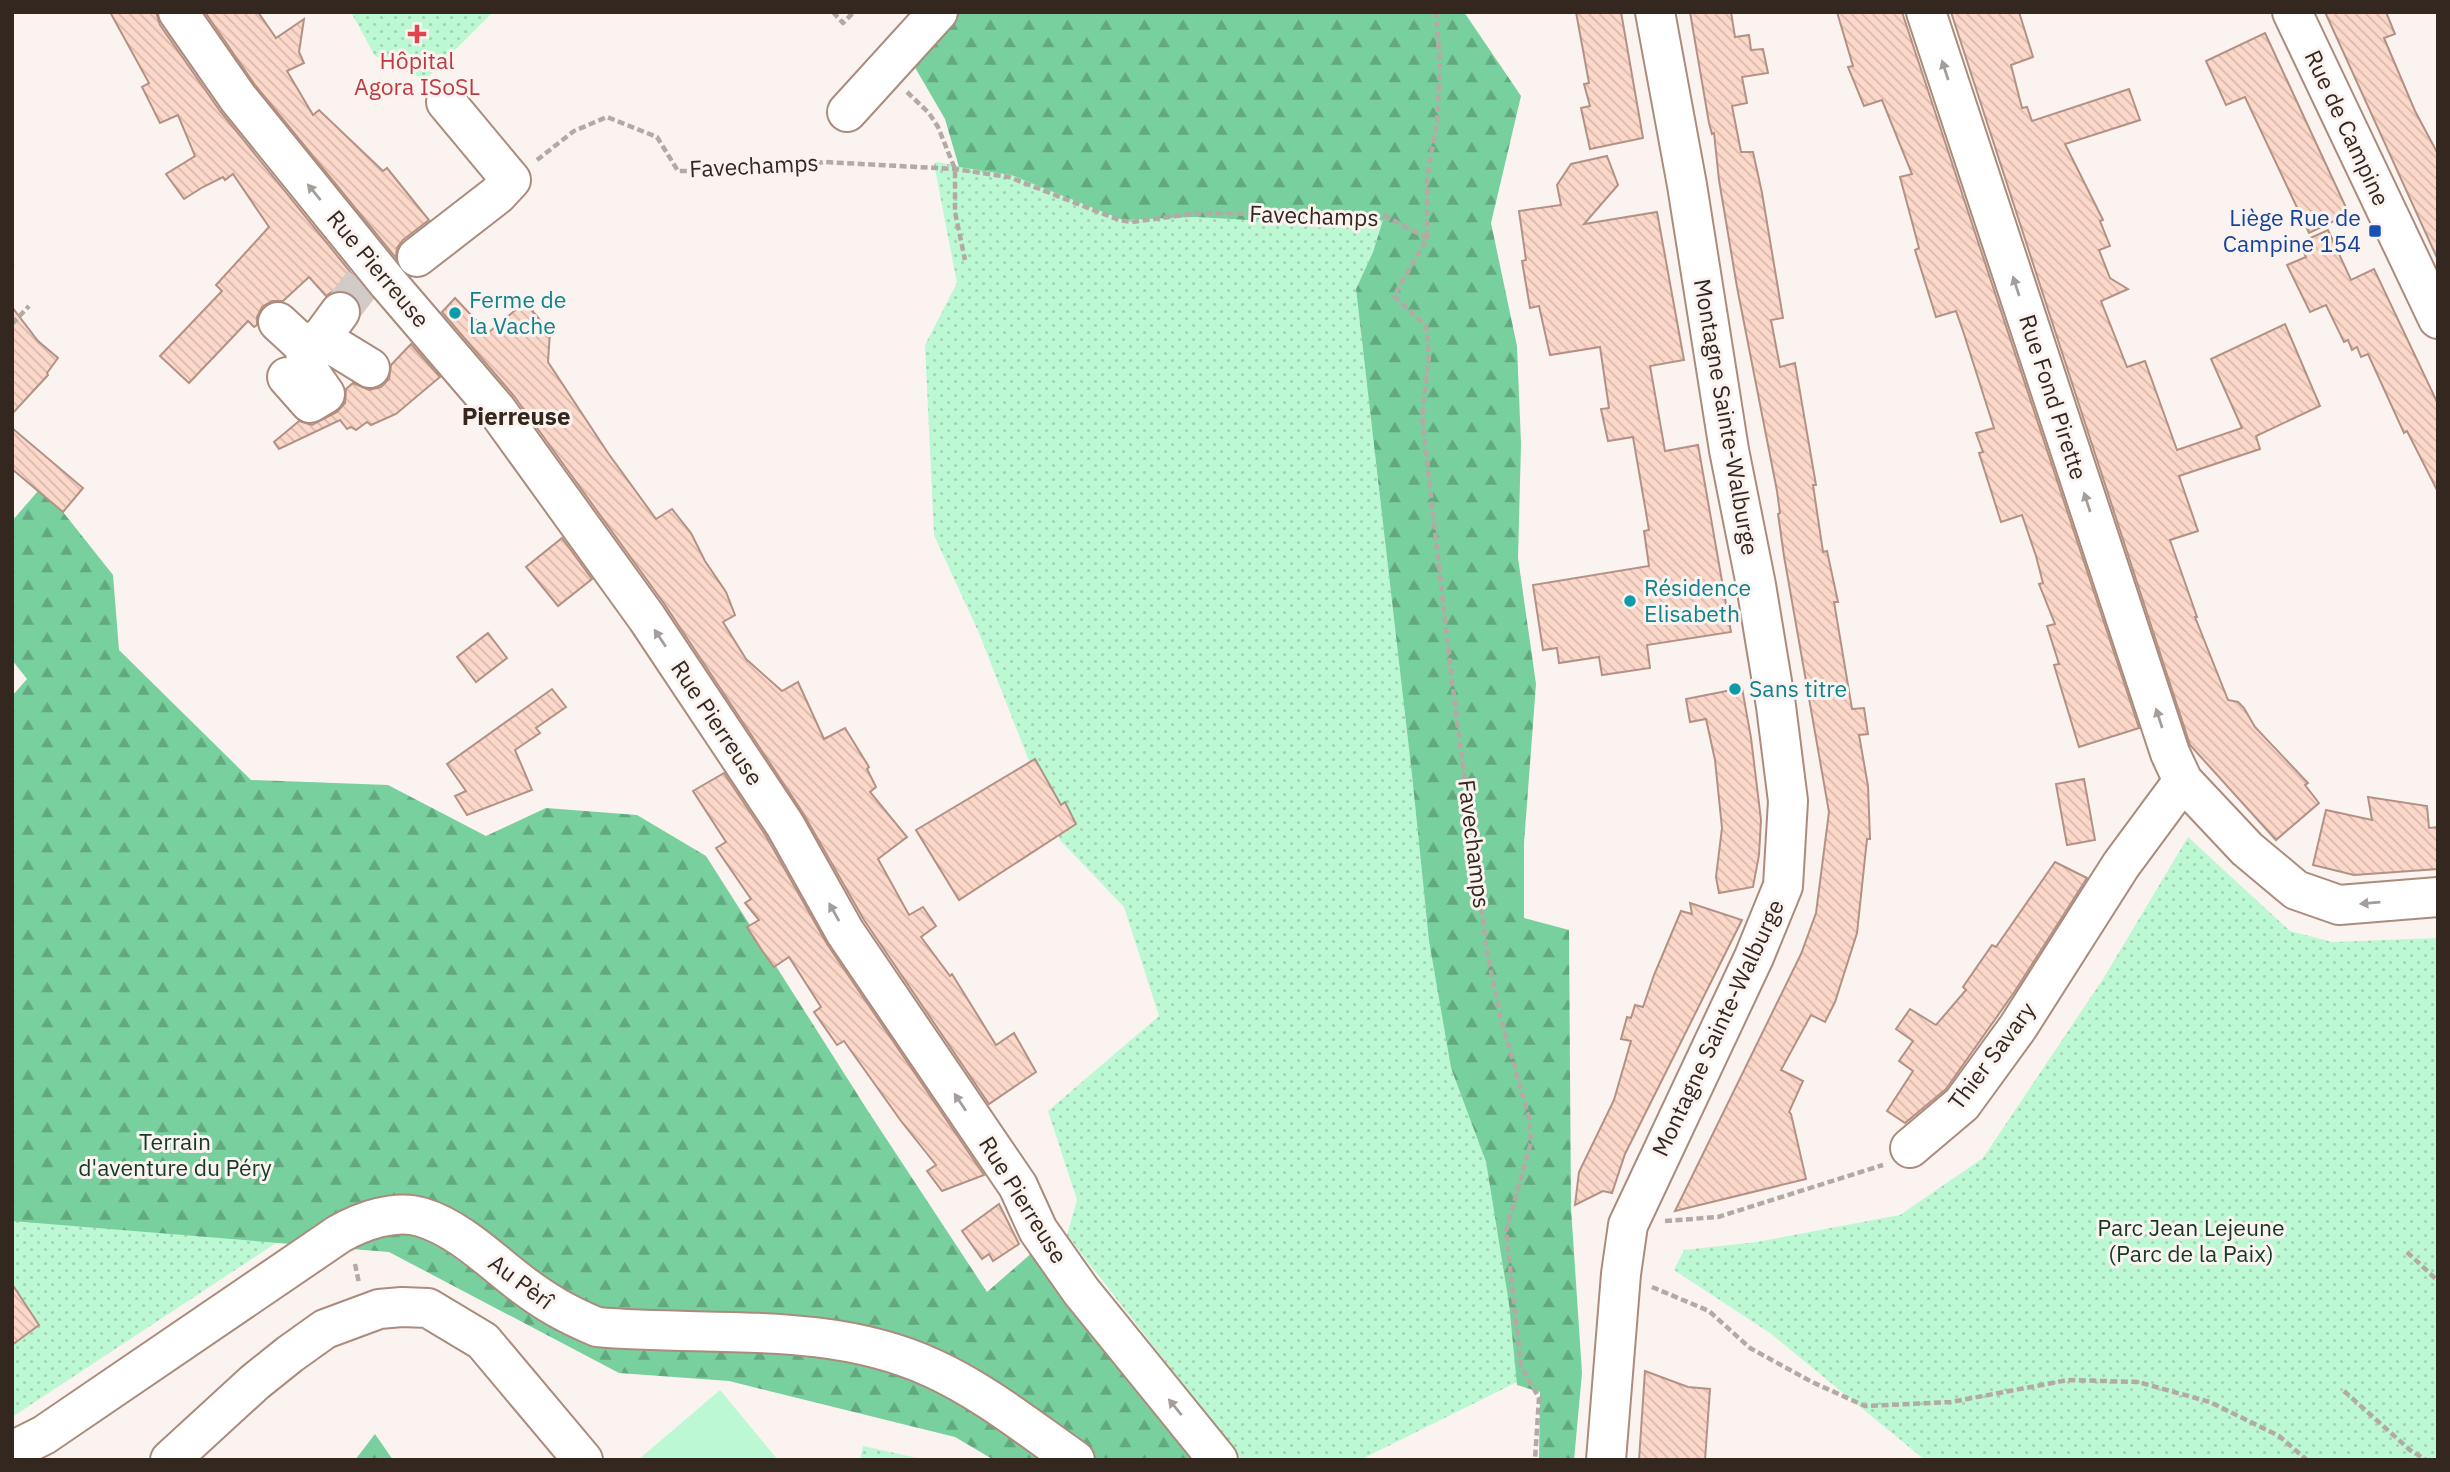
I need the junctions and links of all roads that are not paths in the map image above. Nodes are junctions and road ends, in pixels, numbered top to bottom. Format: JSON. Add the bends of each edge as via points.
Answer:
{"nodes":[{"id":1,"x":178,"y":12,"type":"edge"},
{"id":2,"x":938,"y":12,"type":"edge"},
{"id":3,"x":1655,"y":12,"type":"edge"},
{"id":4,"x":1926,"y":12,"type":"edge"},
{"id":5,"x":2292,"y":12,"type":"edge"},
{"id":6,"x":446,"y":102,"type":"dead end"},
{"id":7,"x":847,"y":112,"type":"dead end"},
{"id":8,"x":402,"y":270,"type":"junction"},
{"id":9,"x":2438,"y":319,"type":"edge"},
{"id":10,"x":306,"y":339,"type":"dead end"},
{"id":11,"x":370,"y":368,"type":"dead end"},
{"id":12,"x":2183,"y":781,"type":"junction"},
{"id":13,"x":2438,"y":897,"type":"edge"},
{"id":14,"x":1910,"y":1148,"type":"road end"},
{"id":15,"x":12,"y":1451,"type":"edge"},
{"id":16,"x":170,"y":1460,"type":"edge"},
{"id":17,"x":583,"y":1460,"type":"edge"},
{"id":18,"x":1075,"y":1460,"type":"edge"},
{"id":19,"x":1218,"y":1460,"type":"edge"},
{"id":20,"x":1606,"y":1460,"type":"edge"}],
"edges":[{"from":8,"to":1,"type":"street","name":"Rue Pierreuse","one_way":true,"via":[[238,98]]},
{"from":2,"to":7,"type":"street"},
{"from":3,"to":20,"type":"street","name":"Montagne Sainte-Walburge","via":[[1758,599],[1788,801],[1783,886],[1628,1225]]},
{"from":12,"to":4,"type":"street","name":"Rue Fond Pirette","one_way":true},
{"from":5,"to":9,"type":"street","name":"Rue de Campine"},
{"from":6,"to":8,"type":"street","via":[[511,180]]},
{"from":19,"to":8,"type":"street","name":"Rue Pierreuse","one_way":true,"via":[[1081,1291],[1038,1230],[1018,1186],[845,932],[785,825],[647,618]]},
{"from":10,"to":11,"type":"street"},
{"from":13,"to":12,"type":"street","one_way":true,"via":[[2339,905],[2296,890],[2247,849]]},
{"from":12,"to":14,"type":"street","name":"Thier Savary","via":[[2121,865],[2018,1027],[1962,1104]]},
{"from":15,"to":18,"type":"street","name":"Au Pèrî","via":[[44,1435],[339,1234],[359,1223],[398,1215],[419,1216],[446,1227],[563,1312],[597,1327],[825,1337],[874,1347],[932,1368],[966,1387]]},
{"from":16,"to":17,"type":"street","via":[[255,1382],[325,1329],[379,1309],[428,1308],[483,1340]]}]}
